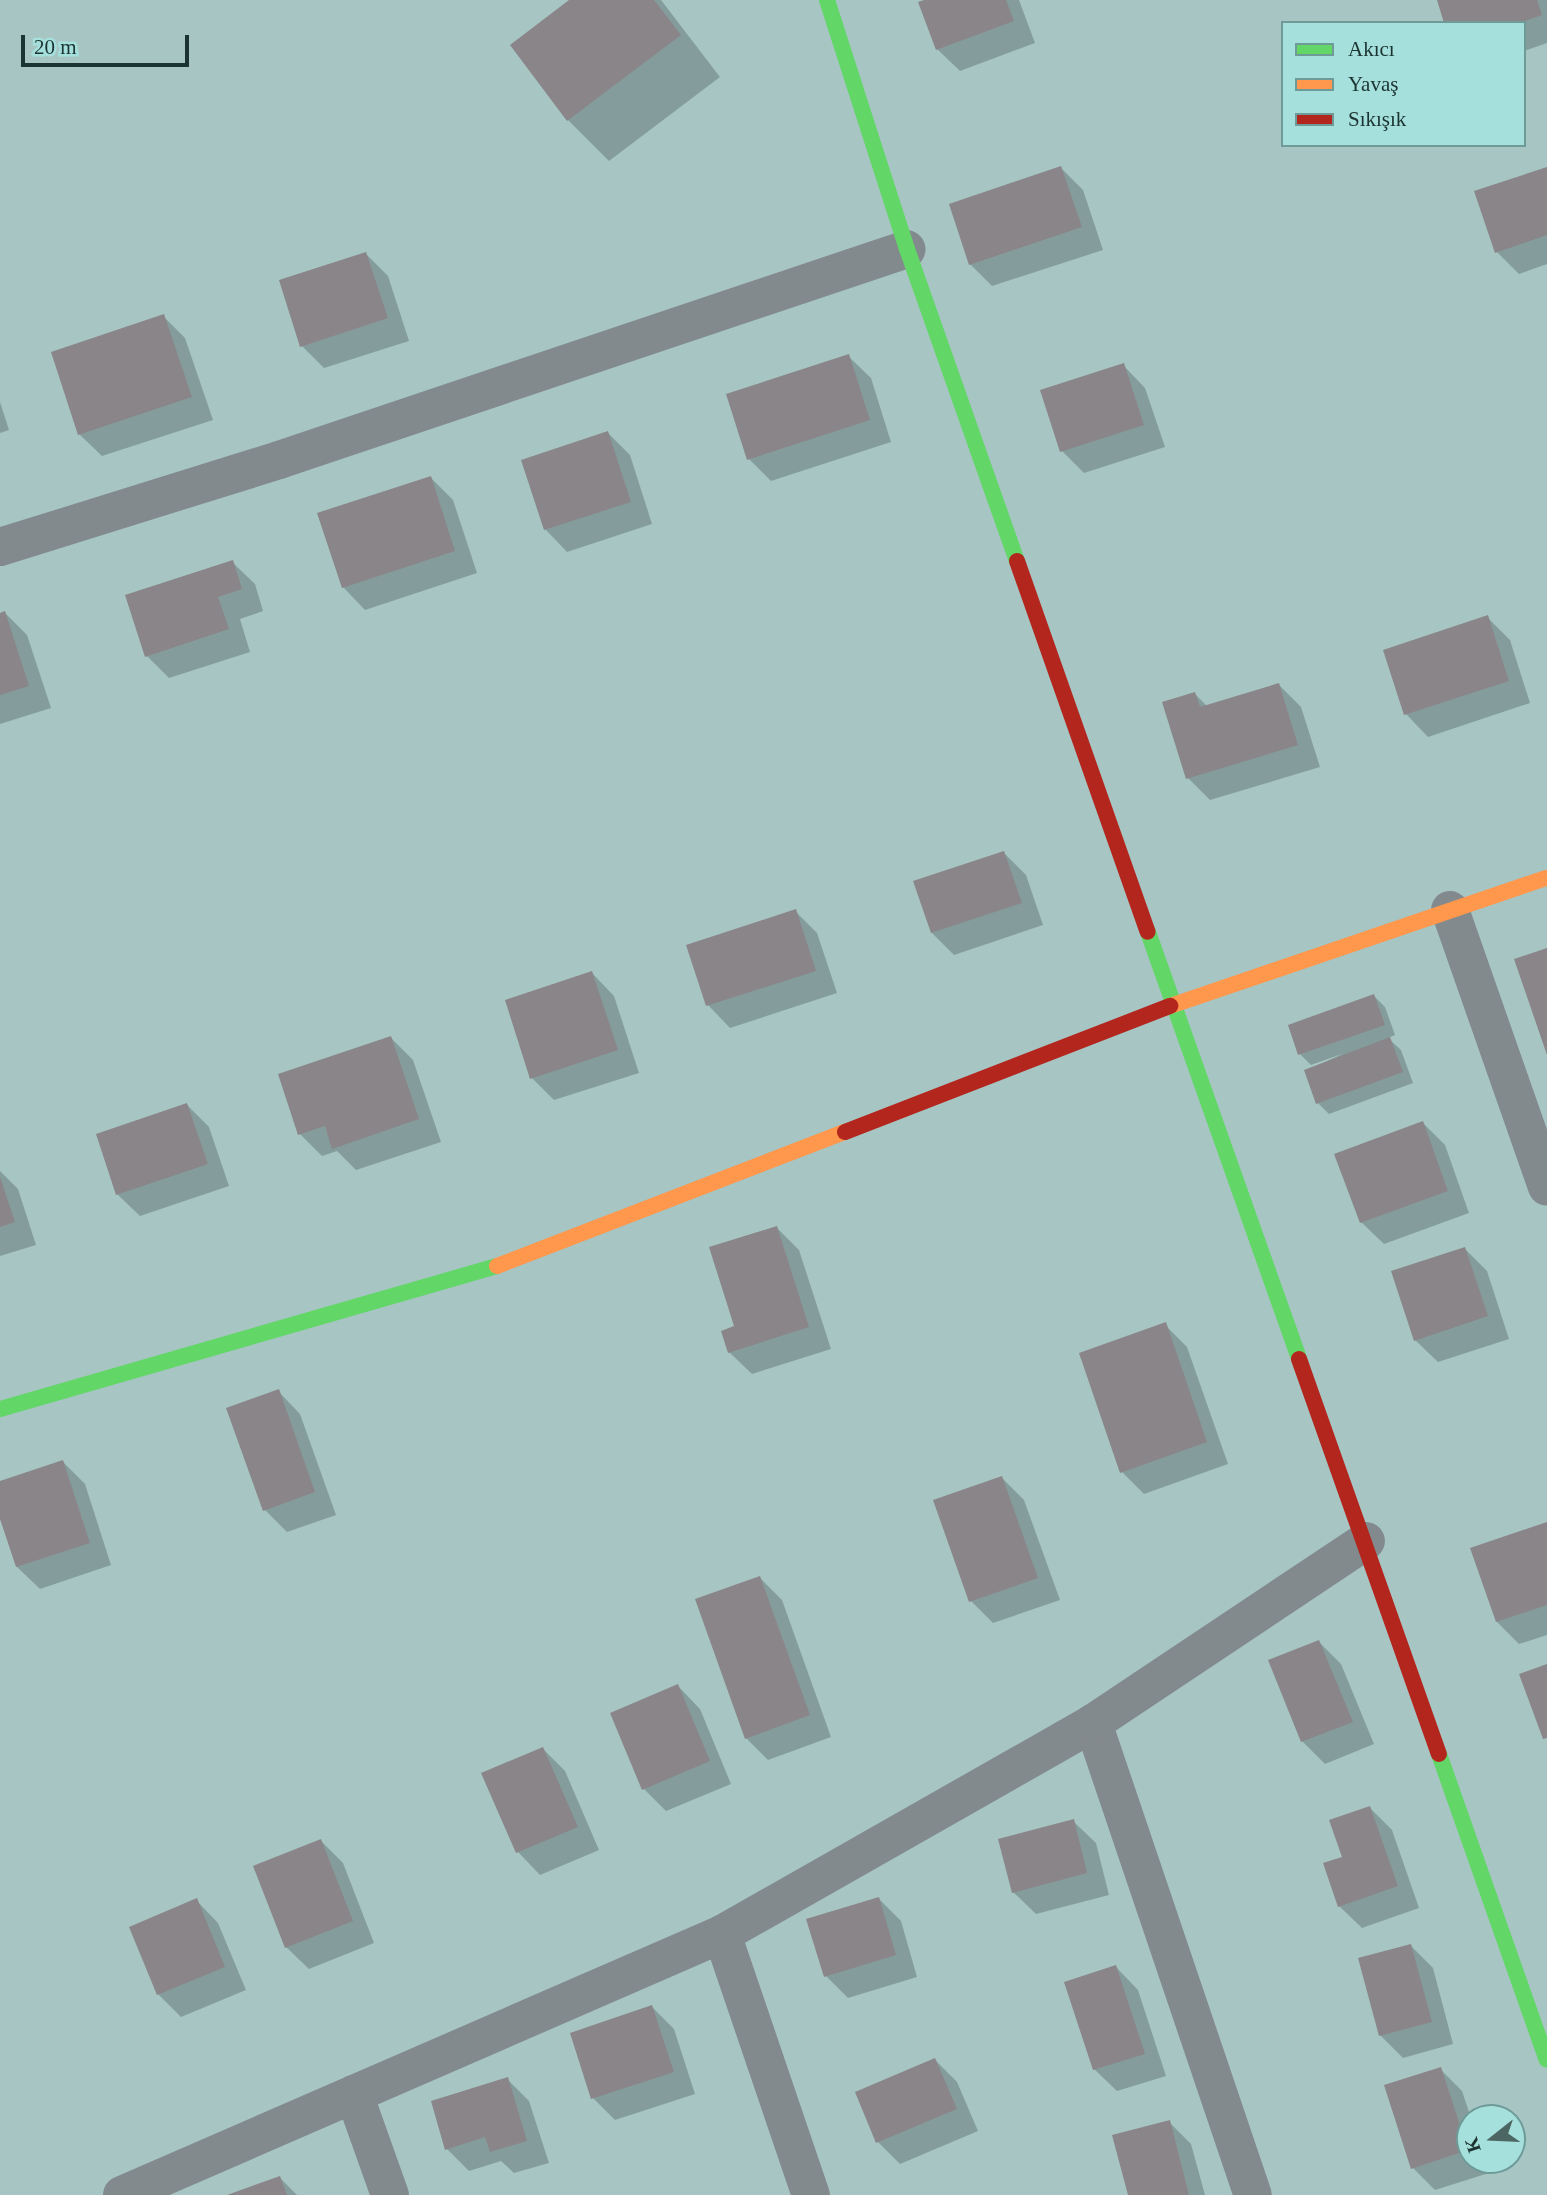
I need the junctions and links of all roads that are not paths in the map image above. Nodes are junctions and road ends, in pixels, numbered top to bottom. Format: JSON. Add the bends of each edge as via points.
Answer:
{"nodes":[{"id":1,"x":827,"y":0,"type":"edge"},
{"id":2,"x":907,"y":249,"type":"junction"},
{"id":3,"x":0,"y":547,"type":"edge"},
{"id":4,"x":1547,"y":878,"type":"edge"},
{"id":5,"x":1450,"y":909,"type":"junction"},
{"id":6,"x":1174,"y":1005,"type":"junction"},
{"id":7,"x":1547,"y":1188,"type":"edge"},
{"id":8,"x":0,"y":1409,"type":"edge"},
{"id":9,"x":1366,"y":1541,"type":"junction"},
{"id":10,"x":1093,"y":1723,"type":"junction"},
{"id":11,"x":722,"y":1934,"type":"junction"},
{"id":12,"x":1547,"y":2060,"type":"edge"},
{"id":13,"x":354,"y":2094,"type":"junction"},
{"id":14,"x":122,"y":2195,"type":"edge"},
{"id":15,"x":390,"y":2195,"type":"edge"},
{"id":16,"x":811,"y":2195,"type":"edge"},
{"id":17,"x":1254,"y":2195,"type":"edge"}],
"edges":[{"from":1,"to":2,"type":"street"},
{"from":2,"to":3,"type":"street","via":[[279,460]]},
{"from":2,"to":6,"type":"street"},
{"from":4,"to":5,"type":"street"},
{"from":5,"to":6,"type":"street"},
{"from":5,"to":7,"type":"street"},
{"from":6,"to":8,"type":"street","via":[[489,1269]]},
{"from":6,"to":9,"type":"street"},
{"from":9,"to":10,"type":"street"},
{"from":9,"to":12,"type":"street"},
{"from":10,"to":11,"type":"street"},
{"from":10,"to":17,"type":"street"},
{"from":11,"to":13,"type":"street"},
{"from":11,"to":16,"type":"street"},
{"from":13,"to":14,"type":"street"},
{"from":13,"to":15,"type":"street"}]}
